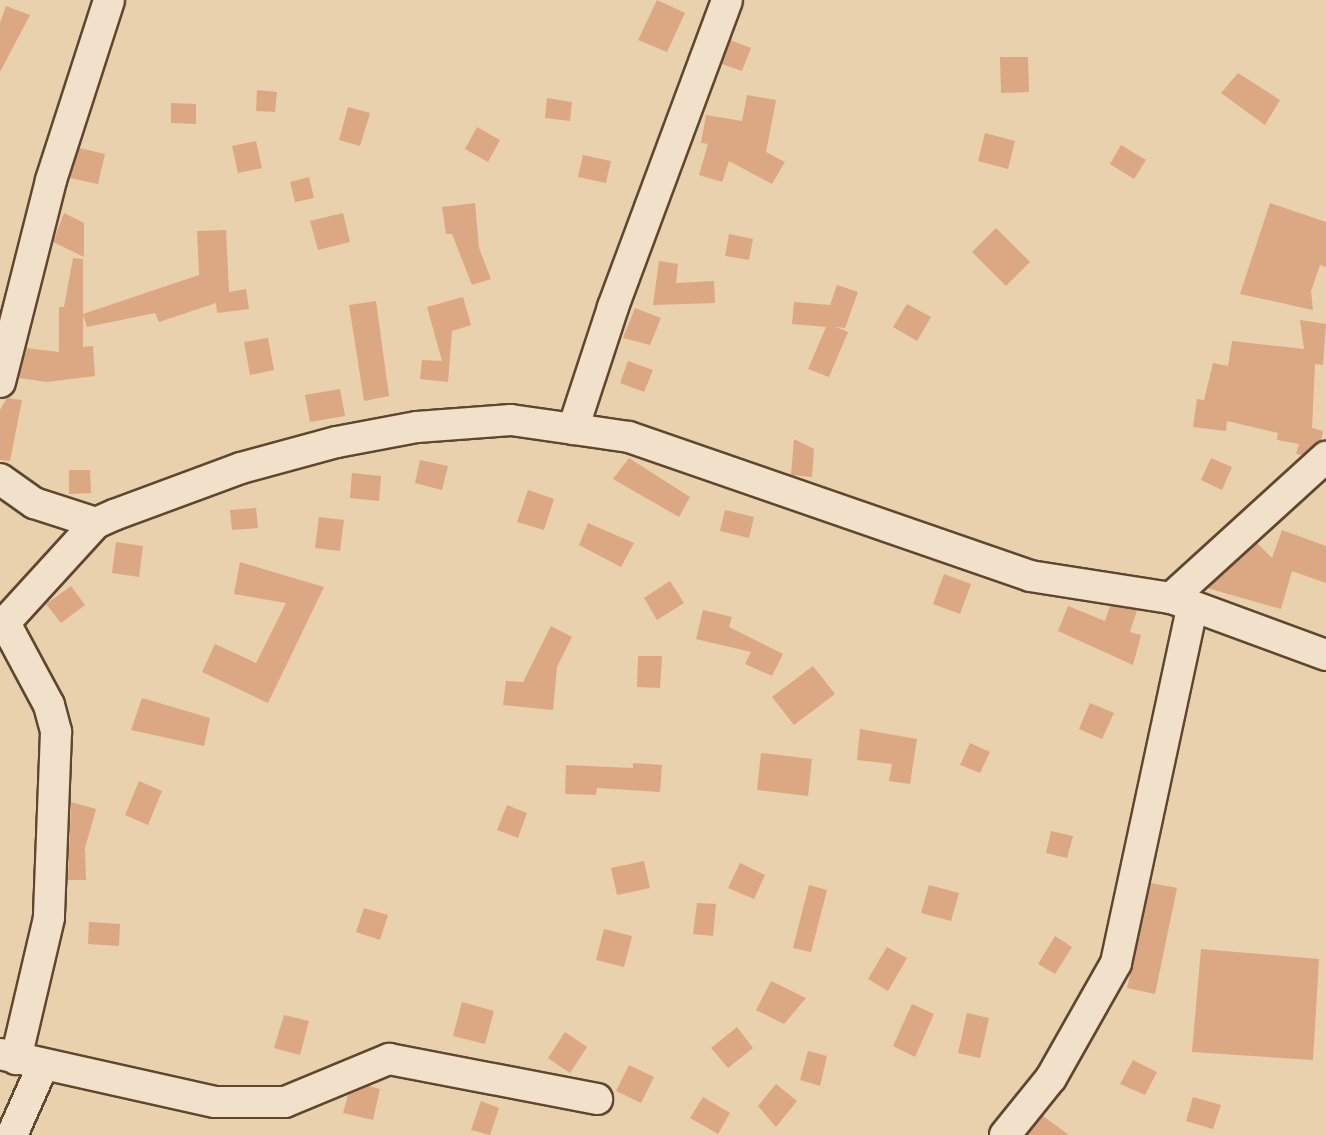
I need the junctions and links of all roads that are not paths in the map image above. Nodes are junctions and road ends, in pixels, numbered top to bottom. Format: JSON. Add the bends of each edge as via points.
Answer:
{"nodes":[{"id":1,"x":109,"y":0,"type":"edge"},
{"id":2,"x":727,"y":0,"type":"edge"},
{"id":3,"x":0,"y":382,"type":"edge"},
{"id":4,"x":573,"y":429,"type":"junction"},
{"id":5,"x":1326,"y":457,"type":"edge"},
{"id":6,"x":0,"y":479,"type":"edge"},
{"id":7,"x":96,"y":523,"type":"junction"},
{"id":8,"x":1182,"y":602,"type":"junction"},
{"id":9,"x":3,"y":626,"type":"edge"},
{"id":10,"x":1326,"y":655,"type":"edge"},
{"id":11,"x":20,"y":1060,"type":"edge"},
{"id":12,"x":597,"y":1099,"type":"dead end"},
{"id":13,"x":12,"y":1135,"type":"edge"},
{"id":14,"x":1005,"y":1135,"type":"edge"}],
"edges":[{"from":1,"to":3,"type":"street","via":[[51,180]]},
{"from":2,"to":4,"type":"street","via":[[613,307]]},
{"from":4,"to":7,"type":"street","via":[[511,420],[417,427],[337,442],[241,468]]},
{"from":4,"to":8,"type":"street","via":[[629,437],[1030,576]]},
{"from":5,"to":8,"type":"street"},
{"from":6,"to":7,"type":"street","via":[[34,503]]},
{"from":7,"to":9,"type":"street"},
{"from":8,"to":10,"type":"street"},
{"from":8,"to":14,"type":"street","via":[[1116,963],[1104,993],[1051,1078]]},
{"from":9,"to":11,"type":"street","via":[[49,705],[56,732],[49,918]]},
{"from":11,"to":12,"type":"street","via":[[204,1100],[285,1102],[389,1059]]},
{"from":11,"to":13,"type":"street"}]}
